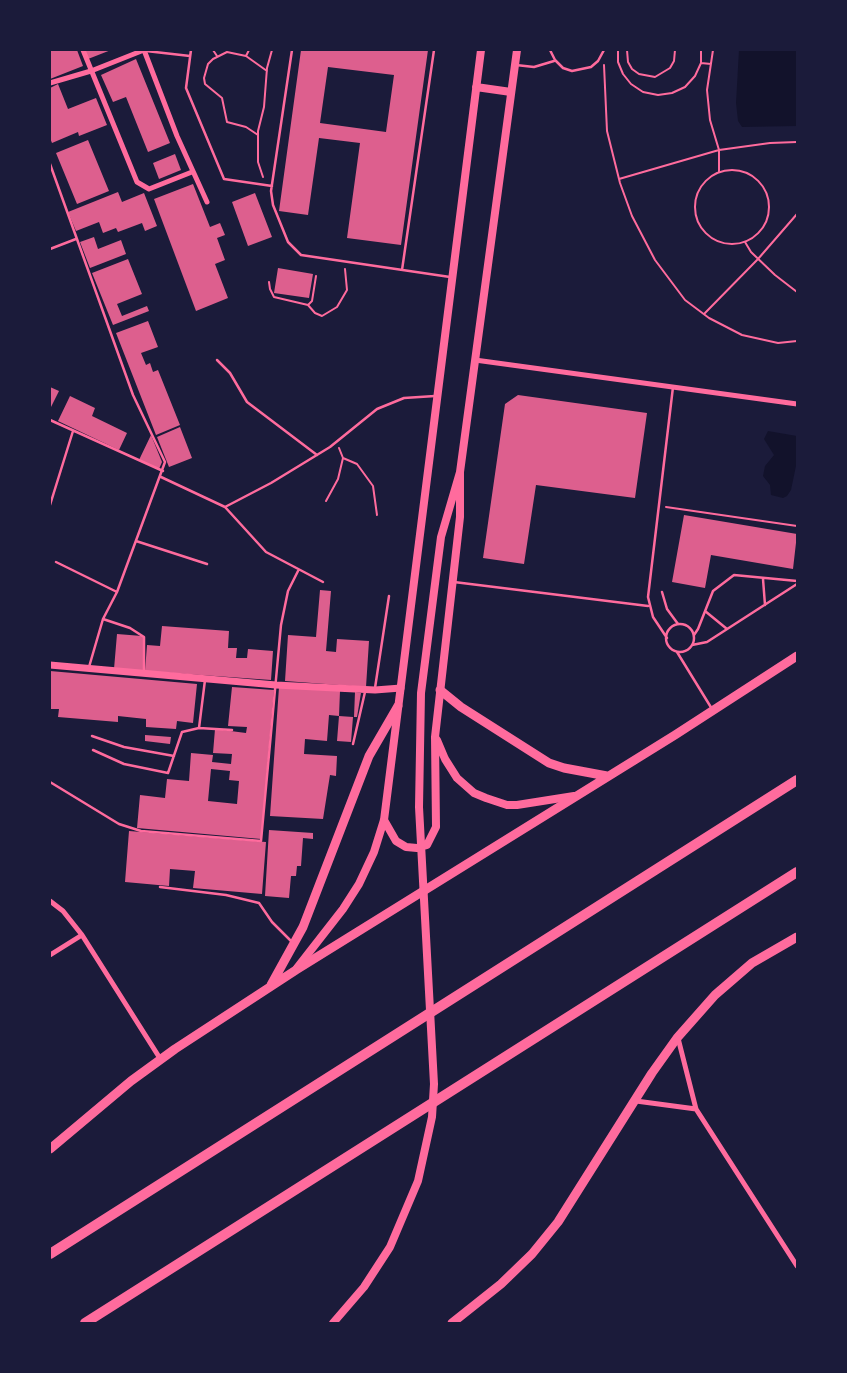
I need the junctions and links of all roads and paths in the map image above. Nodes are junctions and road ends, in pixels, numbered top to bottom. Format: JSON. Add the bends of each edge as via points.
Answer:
{"nodes":[{"id":1,"x":83,"y":50,"type":"edge"},
{"id":2,"x":144,"y":50,"type":"edge"},
{"id":3,"x":191,"y":50,"type":"edge"},
{"id":4,"x":213,"y":50,"type":"edge"},
{"id":5,"x":249,"y":50,"type":"edge"},
{"id":6,"x":272,"y":50,"type":"edge"},
{"id":7,"x":292,"y":50,"type":"edge"},
{"id":8,"x":434,"y":50,"type":"edge"},
{"id":9,"x":481,"y":50,"type":"edge"},
{"id":10,"x":516,"y":50,"type":"edge"},
{"id":11,"x":550,"y":50,"type":"edge"},
{"id":12,"x":618,"y":50,"type":"edge"},
{"id":13,"x":627,"y":50,"type":"edge"},
{"id":14,"x":675,"y":50,"type":"edge"},
{"id":15,"x":702,"y":50,"type":"edge"},
{"id":16,"x":713,"y":50,"type":"edge"},
{"id":17,"x":604,"y":51,"type":"edge"},
{"id":18,"x":237,"y":52,"type":"edge"},
{"id":19,"x":190,"y":56,"type":"junction"},
{"id":20,"x":217,"y":56,"type":"junction"},
{"id":21,"x":246,"y":56,"type":"junction"},
{"id":22,"x":555,"y":60,"type":"junction"},
{"id":23,"x":701,"y":62,"type":"junction"},
{"id":24,"x":711,"y":64,"type":"junction"},
{"id":25,"x":514,"y":65,"type":"junction"},
{"id":26,"x":91,"y":71,"type":"junction"},
{"id":27,"x":267,"y":71,"type":"junction"},
{"id":28,"x":50,"y":83,"type":"edge"},
{"id":29,"x":476,"y":87,"type":"junction"},
{"id":30,"x":511,"y":92,"type":"junction"},
{"id":31,"x":258,"y":134,"type":"junction"},
{"id":32,"x":797,"y":142,"type":"edge"},
{"id":33,"x":719,"y":150,"type":"junction"},
{"id":34,"x":50,"y":164,"type":"edge"},
{"id":35,"x":192,"y":172,"type":"junction"},
{"id":36,"x":719,"y":172,"type":"junction"},
{"id":37,"x":619,"y":179,"type":"junction"},
{"id":38,"x":270,"y":186,"type":"junction"},
{"id":39,"x":208,"y":202,"type":"dead end"},
{"id":40,"x":797,"y":214,"type":"edge"},
{"id":41,"x":76,"y":239,"type":"junction"},
{"id":42,"x":745,"y":242,"type":"junction"},
{"id":43,"x":50,"y":249,"type":"edge"},
{"id":44,"x":758,"y":258,"type":"junction"},
{"id":45,"x":346,"y":262,"type":"junction"},
{"id":46,"x":402,"y":270,"type":"junction"},
{"id":47,"x":316,"y":276,"type":"dead end"},
{"id":48,"x":452,"y":277,"type":"junction"},
{"id":49,"x":269,"y":282,"type":"dead end"},
{"id":50,"x":797,"y":292,"type":"edge"},
{"id":51,"x":308,"y":305,"type":"junction"},
{"id":52,"x":704,"y":314,"type":"junction"},
{"id":53,"x":797,"y":342,"type":"edge"},
{"id":54,"x":217,"y":360,"type":"dead end"},
{"id":55,"x":475,"y":360,"type":"junction"},
{"id":56,"x":673,"y":387,"type":"junction"},
{"id":57,"x":437,"y":396,"type":"junction"},
{"id":58,"x":797,"y":404,"type":"edge"},
{"id":59,"x":50,"y":420,"type":"edge"},
{"id":60,"x":73,"y":432,"type":"junction"},
{"id":61,"x":336,"y":442,"type":"junction"},
{"id":62,"x":317,"y":455,"type":"junction"},
{"id":63,"x":343,"y":458,"type":"junction"},
{"id":64,"x":163,"y":471,"type":"junction"},
{"id":65,"x":460,"y":472,"type":"junction"},
{"id":66,"x":160,"y":477,"type":"junction"},
{"id":67,"x":326,"y":501,"type":"dead end"},
{"id":68,"x":50,"y":505,"type":"edge"},
{"id":69,"x":225,"y":507,"type":"junction"},
{"id":70,"x":666,"y":507,"type":"dead end"},
{"id":71,"x":377,"y":515,"type":"dead end"},
{"id":72,"x":797,"y":526,"type":"edge"},
{"id":73,"x":136,"y":541,"type":"junction"},
{"id":74,"x":56,"y":562,"type":"dead end"},
{"id":75,"x":207,"y":564,"type":"dead end"},
{"id":76,"x":298,"y":571,"type":"junction"},
{"id":77,"x":763,"y":579,"type":"junction"},
{"id":78,"x":322,"y":582,"type":"dead end"},
{"id":79,"x":452,"y":582,"type":"junction"},
{"id":80,"x":797,"y":582,"type":"edge"},
{"id":81,"x":117,"y":592,"type":"junction"},
{"id":82,"x":662,"y":592,"type":"dead end"},
{"id":83,"x":389,"y":596,"type":"dead end"},
{"id":84,"x":765,"y":605,"type":"junction"},
{"id":85,"x":648,"y":606,"type":"junction"},
{"id":86,"x":705,"y":611,"type":"junction"},
{"id":87,"x":103,"y":619,"type":"junction"},
{"id":88,"x":678,"y":624,"type":"junction"},
{"id":89,"x":727,"y":629,"type":"junction"},
{"id":90,"x":694,"y":635,"type":"junction"},
{"id":91,"x":667,"y":638,"type":"junction"},
{"id":92,"x":692,"y":645,"type":"junction"},
{"id":93,"x":677,"y":651,"type":"junction"},
{"id":94,"x":797,"y":656,"type":"edge"},
{"id":95,"x":50,"y":665,"type":"edge"},
{"id":96,"x":89,"y":667,"type":"junction"},
{"id":97,"x":144,"y":673,"type":"junction"},
{"id":98,"x":206,"y":679,"type":"junction"},
{"id":99,"x":276,"y":685,"type":"junction"},
{"id":100,"x":401,"y":688,"type":"junction"},
{"id":101,"x":365,"y":689,"type":"junction"},
{"id":102,"x":375,"y":690,"type":"junction"},
{"id":103,"x":440,"y":690,"type":"junction"},
{"id":104,"x":398,"y":706,"type":"junction"},
{"id":105,"x":713,"y":710,"type":"junction"},
{"id":106,"x":199,"y":728,"type":"junction"},
{"id":107,"x":232,"y":730,"type":"dead end"},
{"id":108,"x":92,"y":736,"type":"dead end"},
{"id":109,"x":435,"y":737,"type":"junction"},
{"id":110,"x":353,"y":744,"type":"dead end"},
{"id":111,"x":93,"y":750,"type":"dead end"},
{"id":112,"x":174,"y":756,"type":"junction"},
{"id":113,"x":607,"y":776,"type":"junction"},
{"id":114,"x":797,"y":780,"type":"edge"},
{"id":115,"x":50,"y":782,"type":"edge"},
{"id":116,"x":576,"y":796,"type":"junction"},
{"id":117,"x":384,"y":820,"type":"junction"},
{"id":118,"x":797,"y":872,"type":"edge"},
{"id":119,"x":160,"y":887,"type":"dead end"},
{"id":120,"x":50,"y":901,"type":"edge"},
{"id":121,"x":82,"y":935,"type":"junction"},
{"id":122,"x":797,"y":937,"type":"edge"},
{"id":123,"x":294,"y":945,"type":"junction"},
{"id":124,"x":50,"y":955,"type":"edge"},
{"id":125,"x":296,"y":970,"type":"junction"},
{"id":126,"x":271,"y":987,"type":"junction"},
{"id":127,"x":677,"y":1038,"type":"junction"},
{"id":128,"x":161,"y":1060,"type":"junction"},
{"id":129,"x":636,"y":1101,"type":"junction"},
{"id":130,"x":696,"y":1109,"type":"junction"},
{"id":131,"x":50,"y":1149,"type":"edge"},
{"id":132,"x":50,"y":1254,"type":"edge"},
{"id":133,"x":797,"y":1266,"type":"edge"},
{"id":134,"x":85,"y":1323,"type":"edge"},
{"id":135,"x":333,"y":1323,"type":"edge"},
{"id":136,"x":452,"y":1323,"type":"edge"}],
"edges":[{"from":1,"to":26,"type":"street"},
{"from":2,"to":19,"type":"lane"},
{"from":2,"to":26,"type":"street"},
{"from":2,"to":35,"type":"street"},
{"from":3,"to":19,"type":"lane"},
{"from":4,"to":20,"type":"path"},
{"from":5,"to":21,"type":"path"},
{"from":6,"to":27,"type":"path"},
{"from":7,"to":38,"type":"lane"},
{"from":8,"to":46,"type":"lane"},
{"from":9,"to":29,"type":"main road"},
{"from":10,"to":25,"type":"main road"},
{"from":11,"to":22,"type":"lane"},
{"from":12,"to":23,"type":"path","via":[[618,62],[631,84],[643,92],[658,95],[672,94],[685,87]]},
{"from":13,"to":14,"type":"path","via":[[632,68],[639,74],[655,76],[670,68]]},
{"from":15,"to":23,"type":"path"},
{"from":16,"to":24,"type":"path"},
{"from":17,"to":22,"type":"lane","via":[[598,62],[582,70],[563,68]]},
{"from":17,"to":37,"type":"path","via":[[607,131]]},
{"from":18,"to":20,"type":"path"},
{"from":18,"to":21,"type":"path"},
{"from":19,"to":38,"type":"lane","via":[[186,88],[224,179]]},
{"from":20,"to":31,"type":"path","via":[[208,64],[205,84],[222,98],[227,122]]},
{"from":21,"to":27,"type":"path"},
{"from":22,"to":25,"type":"lane","via":[[534,67]]},
{"from":23,"to":24,"type":"path"},
{"from":24,"to":33,"type":"path","via":[[707,90],[710,120]]},
{"from":25,"to":30,"type":"main road"},
{"from":26,"to":28,"type":"street"},
{"from":26,"to":35,"type":"street","via":[[137,182],[149,189]]},
{"from":27,"to":31,"type":"path"},
{"from":29,"to":30,"type":"main road"},
{"from":29,"to":48,"type":"main road"},
{"from":30,"to":55,"type":"main road"},
{"from":31,"to":38,"type":"path","via":[[258,162]]},
{"from":32,"to":33,"type":"path"},
{"from":33,"to":36,"type":"path"},
{"from":33,"to":37,"type":"path"},
{"from":34,"to":41,"type":"lane"},
{"from":35,"to":39,"type":"street"},
{"from":36,"to":42,"type":"path","via":[[702,185],[696,196],[697,221],[713,240],[725,244]]},
{"from":36,"to":42,"type":"path","via":[[747,172],[758,179],[768,194],[770,212],[766,224],[759,234]]},
{"from":37,"to":52,"type":"path","via":[[632,216],[655,260],[685,300]]},
{"from":38,"to":45,"type":"lane","via":[[278,220],[295,252]]},
{"from":40,"to":44,"type":"path"},
{"from":41,"to":43,"type":"lane"},
{"from":41,"to":64,"type":"lane","via":[[133,395],[165,462]]},
{"from":42,"to":44,"type":"path"},
{"from":44,"to":50,"type":"path"},
{"from":44,"to":52,"type":"path"},
{"from":45,"to":46,"type":"lane"},
{"from":45,"to":51,"type":"path","via":[[347,290],[338,306],[322,316]]},
{"from":46,"to":48,"type":"lane"},
{"from":47,"to":51,"type":"path","via":[[312,301]]},
{"from":48,"to":57,"type":"main road"},
{"from":49,"to":51,"type":"path","via":[[274,297]]},
{"from":52,"to":53,"type":"path","via":[[742,335],[778,343]]},
{"from":54,"to":62,"type":"lane","via":[[230,373],[247,402]]},
{"from":55,"to":56,"type":"street"},
{"from":55,"to":65,"type":"main road"},
{"from":56,"to":58,"type":"street"},
{"from":56,"to":85,"type":"lane"},
{"from":57,"to":61,"type":"lane","via":[[404,398],[377,409]]},
{"from":57,"to":100,"type":"main road"},
{"from":59,"to":60,"type":"lane"},
{"from":60,"to":64,"type":"lane"},
{"from":60,"to":68,"type":"lane"},
{"from":61,"to":62,"type":"lane"},
{"from":61,"to":63,"type":"path"},
{"from":62,"to":69,"type":"lane"},
{"from":63,"to":67,"type":"path","via":[[338,479]]},
{"from":63,"to":71,"type":"path","via":[[357,464],[373,486]]},
{"from":64,"to":66,"type":"lane"},
{"from":65,"to":79,"type":"main road","via":[[460,517]]},
{"from":65,"to":135,"type":"main road","via":[[441,537],[421,693],[418,772],[434,1075],[432,1117],[420,1174],[390,1247],[364,1287]]},
{"from":66,"to":69,"type":"lane"},
{"from":66,"to":73,"type":"lane"},
{"from":69,"to":76,"type":"lane","via":[[266,552]]},
{"from":70,"to":72,"type":"path"},
{"from":73,"to":75,"type":"lane"},
{"from":73,"to":81,"type":"lane"},
{"from":74,"to":81,"type":"lane"},
{"from":76,"to":78,"type":"lane"},
{"from":76,"to":99,"type":"lane","via":[[288,591],[282,618]]},
{"from":77,"to":80,"type":"lane"},
{"from":77,"to":84,"type":"lane"},
{"from":77,"to":86,"type":"lane","via":[[734,575],[713,590]]},
{"from":79,"to":85,"type":"lane"},
{"from":79,"to":103,"type":"main road"},
{"from":80,"to":84,"type":"lane"},
{"from":81,"to":87,"type":"lane"},
{"from":82,"to":88,"type":"lane","via":[[667,609]]},
{"from":83,"to":102,"type":"lane"},
{"from":84,"to":89,"type":"lane"},
{"from":85,"to":91,"type":"lane"},
{"from":86,"to":89,"type":"lane"},
{"from":86,"to":90,"type":"lane"},
{"from":87,"to":96,"type":"lane"},
{"from":87,"to":97,"type":"lane","via":[[130,628],[144,637]]},
{"from":88,"to":90,"type":"lane","via":[[688,626]]},
{"from":88,"to":91,"type":"lane","via":[[670,629]]},
{"from":89,"to":92,"type":"lane","via":[[708,642]]},
{"from":90,"to":92,"type":"lane"},
{"from":91,"to":93,"type":"lane","via":[[670,647]]},
{"from":92,"to":93,"type":"lane","via":[[685,651]]},
{"from":93,"to":105,"type":"lane"},
{"from":94,"to":105,"type":"main road"},
{"from":95,"to":96,"type":"street"},
{"from":96,"to":97,"type":"street"},
{"from":97,"to":98,"type":"street"},
{"from":98,"to":99,"type":"street"},
{"from":98,"to":106,"type":"lane"},
{"from":99,"to":101,"type":"street"},
{"from":99,"to":115,"type":"lane","via":[[261,841],[141,831],[118,824]]},
{"from":100,"to":102,"type":"street"},
{"from":100,"to":104,"type":"main road"},
{"from":101,"to":102,"type":"street"},
{"from":101,"to":110,"type":"lane"},
{"from":103,"to":109,"type":"main road"},
{"from":103,"to":113,"type":"main road","via":[[549,763]]},
{"from":104,"to":117,"type":"main road"},
{"from":104,"to":123,"type":"main road","via":[[368,756]]},
{"from":105,"to":113,"type":"main road"},
{"from":106,"to":107,"type":"lane"},
{"from":106,"to":112,"type":"lane","via":[[182,732]]},
{"from":108,"to":112,"type":"lane","via":[[124,747]]},
{"from":109,"to":116,"type":"main road","via":[[457,778],[474,793],[506,805]]},
{"from":109,"to":117,"type":"main road","via":[[436,827],[433,838],[427,845],[406,847],[396,841]]},
{"from":111,"to":112,"type":"lane","via":[[124,764],[168,774]]},
{"from":113,"to":116,"type":"main road"},
{"from":114,"to":132,"type":"highway"},
{"from":116,"to":125,"type":"main road"},
{"from":117,"to":125,"type":"main road","via":[[359,884]]},
{"from":118,"to":134,"type":"highway"},
{"from":119,"to":123,"type":"lane","via":[[226,895],[259,903]]},
{"from":120,"to":121,"type":"street","via":[[63,911]]},
{"from":121,"to":124,"type":"street"},
{"from":121,"to":128,"type":"street"},
{"from":122,"to":127,"type":"main road","via":[[752,963],[715,995]]},
{"from":123,"to":126,"type":"main road"},
{"from":125,"to":126,"type":"main road"},
{"from":126,"to":128,"type":"main road"},
{"from":127,"to":129,"type":"main road"},
{"from":127,"to":130,"type":"street"},
{"from":128,"to":131,"type":"main road"},
{"from":129,"to":130,"type":"street"},
{"from":129,"to":136,"type":"main road","via":[[558,1222],[532,1254]]},
{"from":130,"to":133,"type":"street"}]}
